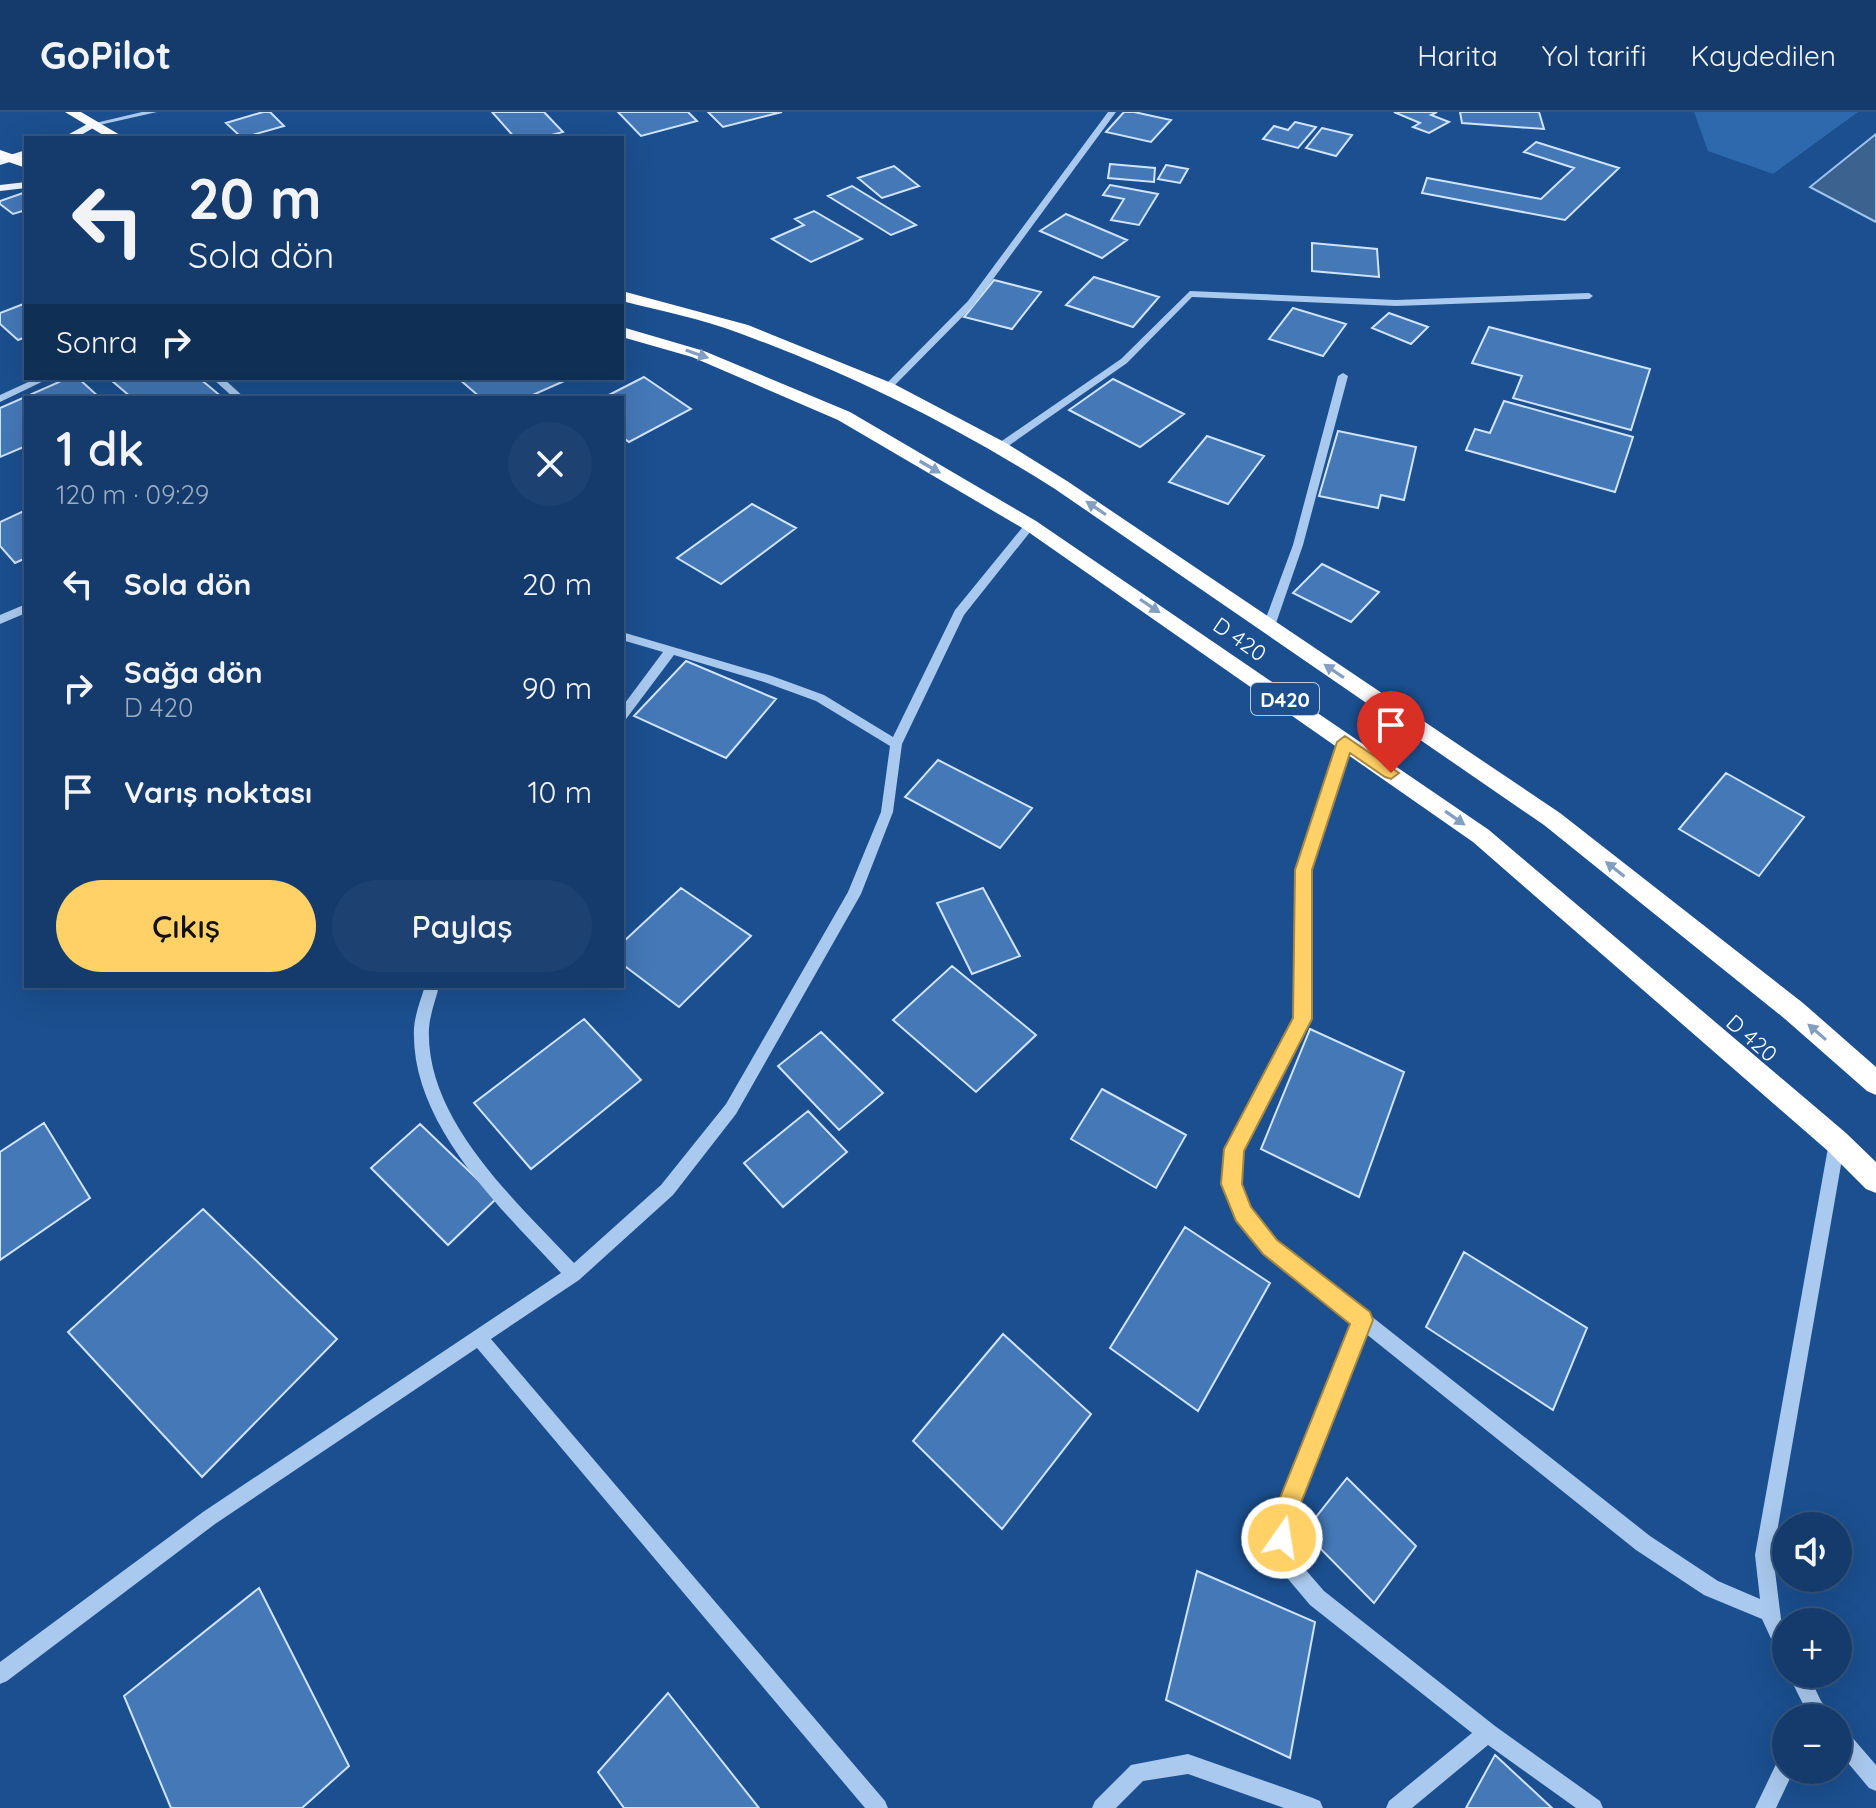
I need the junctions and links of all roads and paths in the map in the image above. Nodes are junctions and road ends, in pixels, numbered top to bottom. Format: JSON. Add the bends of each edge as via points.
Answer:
{"nodes":[{"id":1,"x":71,"y":112,"type":"edge"},
{"id":2,"x":153,"y":112,"type":"edge"},
{"id":3,"x":1112,"y":112,"type":"edge"},
{"id":4,"x":95,"y":124,"type":"junction"},
{"id":5,"x":71,"y":136,"type":"edge"},
{"id":6,"x":115,"y":136,"type":"edge"},
{"id":7,"x":24,"y":153,"type":"edge"},
{"id":8,"x":3,"y":158,"type":"edge"},
{"id":9,"x":24,"y":163,"type":"edge"},
{"id":10,"x":24,"y":185,"type":"edge"},
{"id":11,"x":0,"y":188,"type":"edge"},
{"id":12,"x":1589,"y":296,"type":"dead end"},
{"id":13,"x":624,"y":297,"type":"edge"},
{"id":14,"x":624,"y":333,"type":"edge"},
{"id":15,"x":1343,"y":376,"type":"dead end"},
{"id":16,"x":41,"y":380,"type":"edge"},
{"id":17,"x":219,"y":380,"type":"edge"},
{"id":18,"x":888,"y":387,"type":"junction"},
{"id":19,"x":238,"y":396,"type":"edge"},
{"id":20,"x":0,"y":399,"type":"edge"},
{"id":21,"x":1000,"y":447,"type":"junction"},
{"id":22,"x":1030,"y":525,"type":"junction"},
{"id":23,"x":24,"y":609,"type":"edge"},
{"id":24,"x":0,"y":620,"type":"edge"},
{"id":25,"x":1269,"y":626,"type":"junction"},
{"id":26,"x":624,"y":637,"type":"edge"},
{"id":27,"x":670,"y":652,"type":"junction"},
{"id":28,"x":624,"y":713,"type":"edge"},
{"id":29,"x":1345,"y":742,"type":"junction"},
{"id":30,"x":896,"y":744,"type":"junction"},
{"id":31,"x":431,"y":988,"type":"edge"},
{"id":32,"x":1876,"y":1083,"type":"edge"},
{"id":33,"x":1837,"y":1142,"type":"junction"},
{"id":34,"x":1876,"y":1180,"type":"edge"},
{"id":35,"x":573,"y":1274,"type":"junction"},
{"id":36,"x":1362,"y":1320,"type":"junction"},
{"id":37,"x":479,"y":1338,"type":"junction"},
{"id":38,"x":1771,"y":1613,"type":"joint"},
{"id":39,"x":0,"y":1674,"type":"edge"},
{"id":40,"x":1488,"y":1733,"type":"junction"},
{"id":41,"x":1852,"y":1753,"type":"edge"},
{"id":42,"x":1876,"y":1781,"type":"edge"},
{"id":43,"x":1777,"y":1784,"type":"edge"},
{"id":44,"x":878,"y":1808,"type":"edge"},
{"id":45,"x":1102,"y":1808,"type":"edge"},
{"id":46,"x":1313,"y":1808,"type":"edge"},
{"id":47,"x":1396,"y":1808,"type":"edge"},
{"id":48,"x":1593,"y":1808,"type":"edge"},
{"id":49,"x":1765,"y":1808,"type":"edge"}],
"edges":[{"from":1,"to":4,"type":"highway"},
{"from":2,"to":4,"type":"street"},
{"from":3,"to":18,"type":"street","via":[[971,303]]},
{"from":4,"to":5,"type":"main road"},
{"from":4,"to":6,"type":"highway"},
{"from":7,"to":8,"type":"main road"},
{"from":8,"to":9,"type":"highway"},
{"from":10,"to":11,"type":"main road"},
{"from":12,"to":21,"type":"street","via":[[1396,303],[1190,294],[1124,361]]},
{"from":13,"to":18,"type":"highway","number":"D420","via":[[742,328]]},
{"from":14,"to":22,"type":"highway","name":"D 420","number":"D420","one_way":true,"via":[[698,354],[844,416]]},
{"from":15,"to":25,"type":"street","via":[[1298,545]]},
{"from":16,"to":20,"type":"street"},
{"from":17,"to":19,"type":"street"},
{"from":18,"to":21,"type":"highway","number":"D420"},
{"from":25,"to":21,"type":"highway","number":"D420","one_way":true},
{"from":22,"to":29,"type":"highway","name":"D 420","number":"D420","one_way":true},
{"from":22,"to":30,"type":"street","via":[[959,613]]},
{"from":23,"to":24,"type":"street"},
{"from":32,"to":25,"type":"highway","number":"D420","one_way":true,"via":[[1794,1011],[1552,819]]},
{"from":26,"to":27,"type":"street"},
{"from":27,"to":28,"type":"street"},
{"from":27,"to":30,"type":"street","via":[[820,698]]},
{"from":29,"to":33,"type":"highway","name":"D 420","number":"D420","one_way":true,"via":[[1481,836]]},
{"from":29,"to":36,"type":"street","via":[[1304,870],[1302,1019],[1234,1149],[1232,1184],[1243,1214],[1270,1247]]},
{"from":30,"to":35,"type":"street","via":[[887,812],[854,894],[731,1109],[667,1190]]},
{"from":31,"to":35,"type":"street","via":[[424,1005],[421,1055],[436,1105],[480,1171]]},
{"from":33,"to":34,"type":"highway","name":"D 420","number":"D420"},
{"from":33,"to":38,"type":"street","via":[[1764,1555]]},
{"from":35,"to":37,"type":"street"},
{"from":36,"to":38,"type":"street","via":[[1643,1543],[1711,1588]]},
{"from":36,"to":40,"type":"street","via":[[1288,1508],[1282,1538],[1290,1566],[1317,1598]]},
{"from":37,"to":39,"type":"street","via":[[209,1518]]},
{"from":37,"to":44,"type":"street"},
{"from":40,"to":47,"type":"street"},
{"from":40,"to":48,"type":"street"},
{"from":41,"to":42,"type":"street"},
{"from":43,"to":49,"type":"street"},
{"from":45,"to":46,"type":"street","via":[[1138,1772],[1188,1764]]}]}
